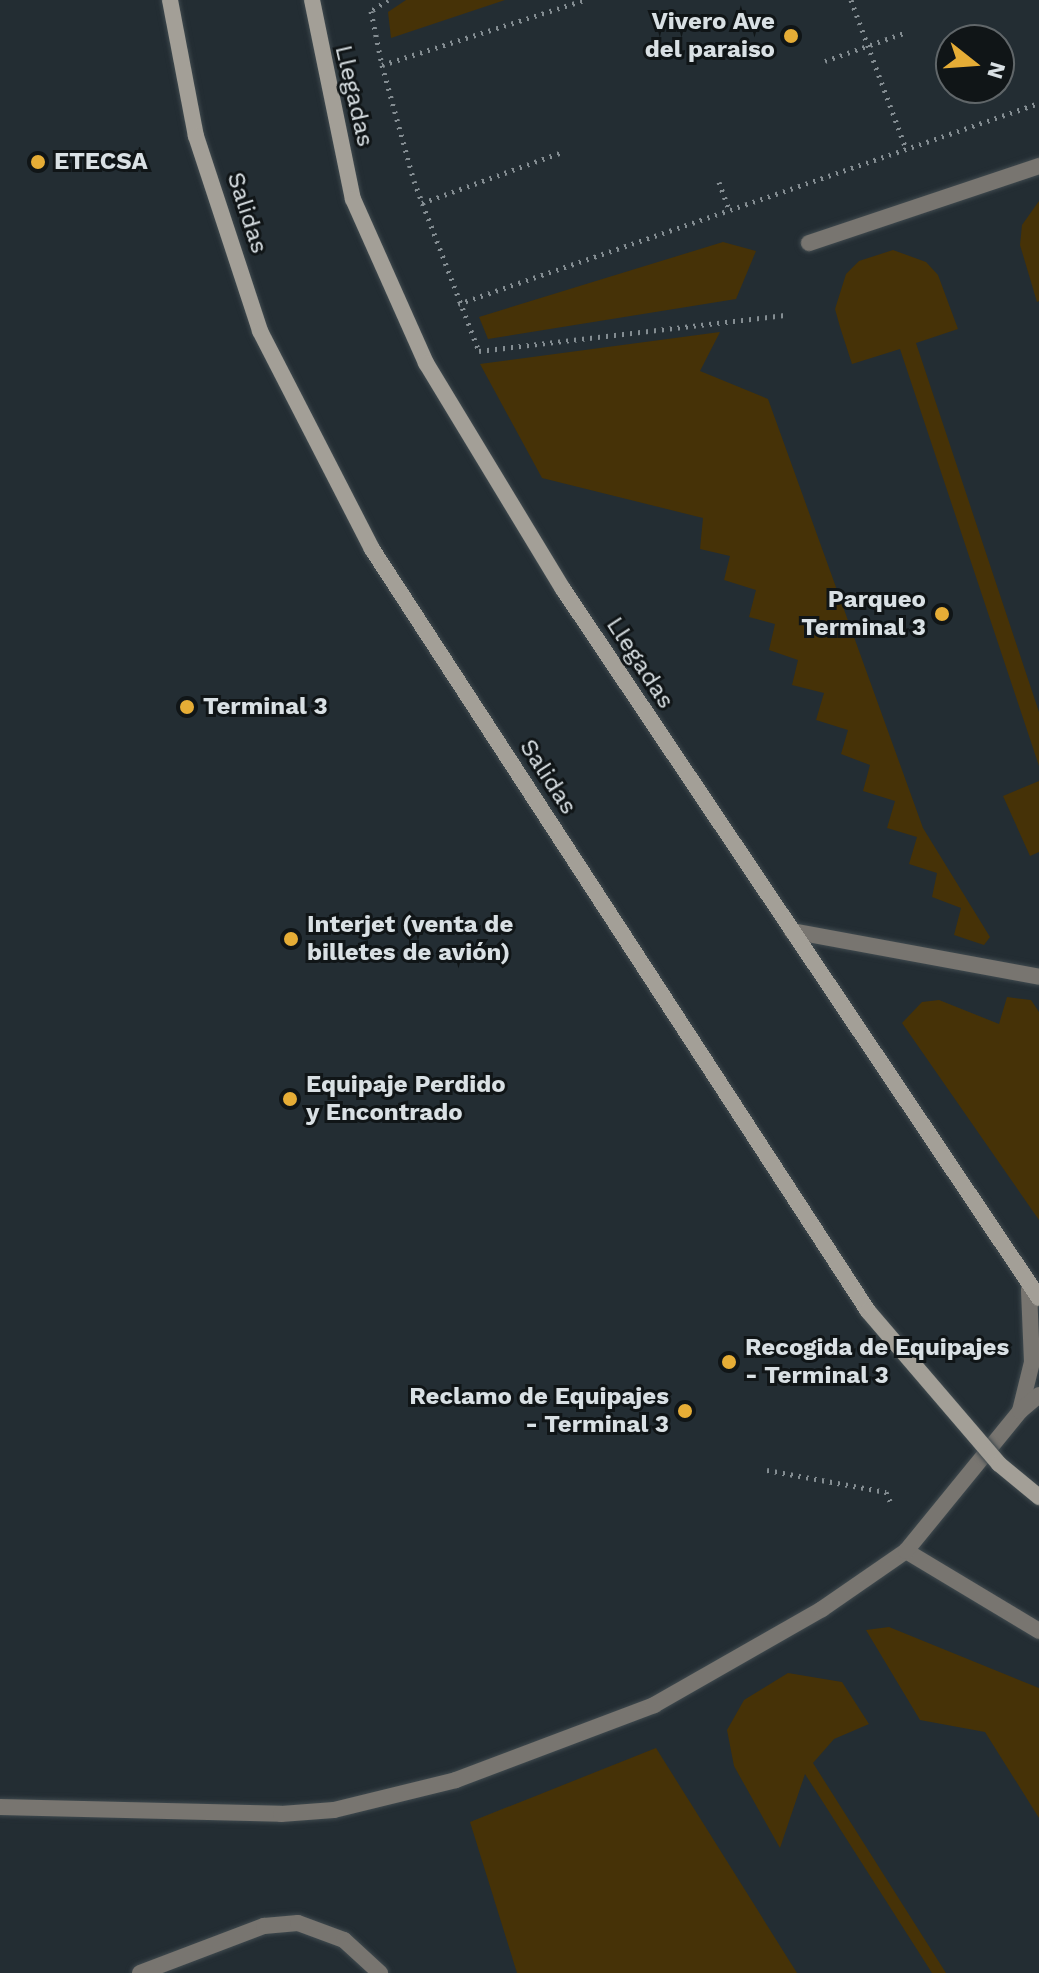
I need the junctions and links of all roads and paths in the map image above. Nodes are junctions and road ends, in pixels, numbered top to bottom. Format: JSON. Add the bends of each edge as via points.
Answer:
{"nodes":[{"id":1,"x":170,"y":0,"type":"edge"},
{"id":2,"x":312,"y":0,"type":"edge"},
{"id":3,"x":388,"y":0,"type":"edge"},
{"id":4,"x":584,"y":0,"type":"edge"},
{"id":5,"x":851,"y":0,"type":"edge"},
{"id":6,"x":907,"y":32,"type":"dead end"},
{"id":7,"x":868,"y":45,"type":"junction"},
{"id":8,"x":825,"y":61,"type":"dead end"},
{"id":9,"x":382,"y":65,"type":"junction"},
{"id":10,"x":1039,"y":103,"type":"edge"},
{"id":11,"x":906,"y":149,"type":"junction"},
{"id":12,"x":562,"y":152,"type":"dead end"},
{"id":13,"x":1039,"y":166,"type":"edge"},
{"id":14,"x":719,"y":182,"type":"dead end"},
{"id":15,"x":422,"y":203,"type":"junction"},
{"id":16,"x":729,"y":210,"type":"junction"},
{"id":17,"x":809,"y":243,"type":"dead end"},
{"id":18,"x":458,"y":304,"type":"junction"},
{"id":19,"x":787,"y":315,"type":"dead end"},
{"id":20,"x":792,"y":931,"type":"junction"},
{"id":21,"x":1039,"y":977,"type":"edge"},
{"id":22,"x":1034,"y":1294,"type":"edge"},
{"id":23,"x":1039,"y":1395,"type":"edge"},
{"id":24,"x":1020,"y":1411,"type":"junction"},
{"id":25,"x":767,"y":1470,"type":"dead end"},
{"id":26,"x":1039,"y":1497,"type":"edge"},
{"id":27,"x":906,"y":1551,"type":"junction"},
{"id":28,"x":1039,"y":1631,"type":"edge"},
{"id":29,"x":0,"y":1807,"type":"edge"},
{"id":30,"x":140,"y":1973,"type":"edge"},
{"id":31,"x":380,"y":1973,"type":"edge"}],
"edges":[{"from":1,"to":26,"type":"main road","name":"Salidas","bridge":true,"via":[[196,136],[260,331],[372,549],[868,1311],[999,1464]]},
{"from":2,"to":20,"type":"main road","name":"Llegadas","via":[[353,199],[426,363],[563,589]]},
{"from":3,"to":9,"type":"path","via":[[371,11]]},
{"from":4,"to":9,"type":"path"},
{"from":5,"to":7,"type":"path"},
{"from":6,"to":7,"type":"path"},
{"from":7,"to":8,"type":"path"},
{"from":7,"to":11,"type":"path"},
{"from":9,"to":15,"type":"path"},
{"from":10,"to":11,"type":"path"},
{"from":11,"to":16,"type":"path"},
{"from":12,"to":15,"type":"path"},
{"from":13,"to":17,"type":"lane"},
{"from":14,"to":16,"type":"path"},
{"from":15,"to":18,"type":"path"},
{"from":16,"to":18,"type":"path"},
{"from":18,"to":19,"type":"path","via":[[479,351]]},
{"from":20,"to":21,"type":"lane"},
{"from":20,"to":22,"type":"main road","name":"Llegadas"},
{"from":22,"to":24,"type":"lane","via":[[1032,1362]]},
{"from":23,"to":24,"type":"lane"},
{"from":24,"to":27,"type":"lane"},
{"from":25,"to":27,"type":"path","via":[[886,1492]]},
{"from":27,"to":28,"type":"lane"},
{"from":27,"to":29,"type":"lane","via":[[822,1609],[654,1705],[456,1780],[334,1810],[281,1814]]},
{"from":30,"to":31,"type":"lane","via":[[264,1926],[298,1923],[344,1940]]}]}
